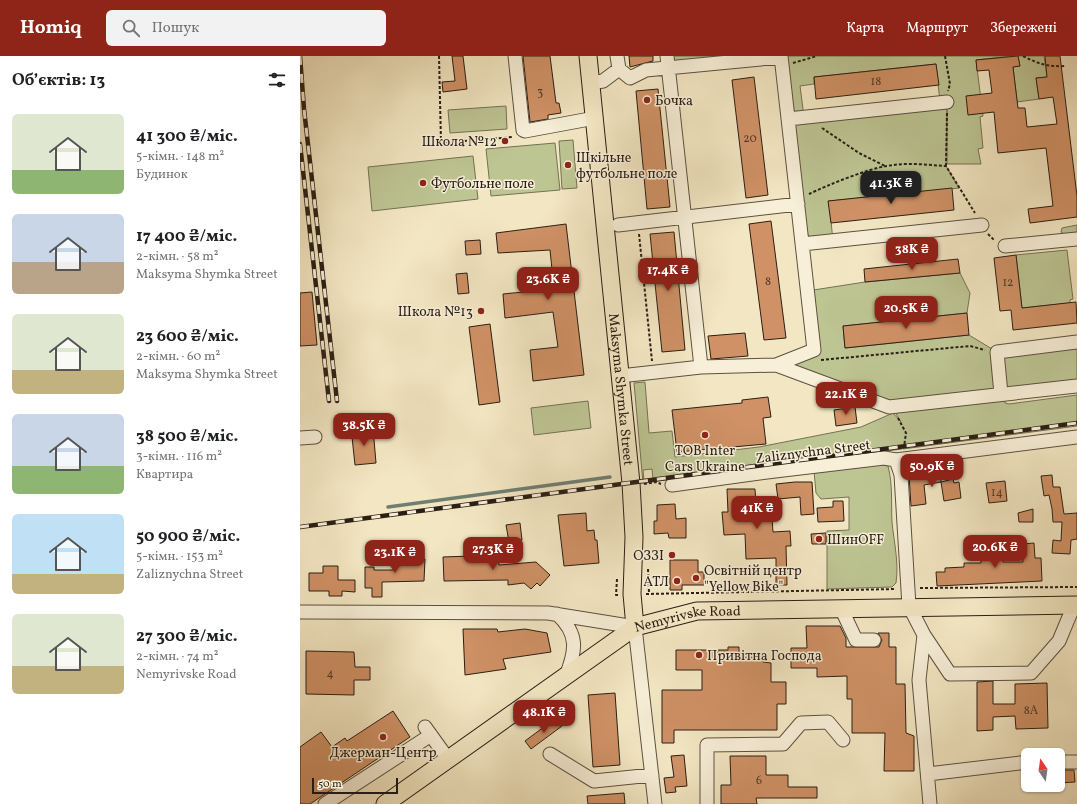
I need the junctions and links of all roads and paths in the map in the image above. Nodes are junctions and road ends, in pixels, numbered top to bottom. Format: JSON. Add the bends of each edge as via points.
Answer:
{"nodes":[{"id":1,"x":440,"y":56,"type":"edge"},
{"id":2,"x":515,"y":56,"type":"edge"},
{"id":3,"x":588,"y":56,"type":"edge"},
{"id":4,"x":618,"y":56,"type":"edge"},
{"id":5,"x":816,"y":56,"type":"edge"},
{"id":6,"x":1023,"y":56,"type":"edge"},
{"id":7,"x":782,"y":60,"type":"edge"},
{"id":8,"x":667,"y":62,"type":"edge"},
{"id":9,"x":1065,"y":66,"type":"dead end"},
{"id":10,"x":619,"y":69,"type":"junction"},
{"id":11,"x":591,"y":83,"type":"junction"},
{"id":12,"x":947,"y":102,"type":"dead end"},
{"id":13,"x":804,"y":117,"type":"junction"},
{"id":14,"x":595,"y":118,"type":"junction"},
{"id":15,"x":788,"y":119,"type":"junction"},
{"id":16,"x":525,"y":131,"type":"junction"},
{"id":17,"x":885,"y":166,"type":"junction"},
{"id":18,"x":798,"y":204,"type":"junction"},
{"id":19,"x":684,"y":216,"type":"junction"},
{"id":20,"x":637,"y":223,"type":"junction"},
{"id":21,"x":618,"y":225,"type":"dead end"},
{"id":22,"x":982,"y":225,"type":"junction"},
{"id":23,"x":1077,"y":239,"type":"edge"},
{"id":24,"x":802,"y":244,"type":"junction"},
{"id":25,"x":1005,"y":246,"type":"joint"},
{"id":26,"x":1077,"y":342,"type":"edge"},
{"id":27,"x":997,"y":352,"type":"junction"},
{"id":28,"x":815,"y":361,"type":"dead end"},
{"id":29,"x":646,"y":364,"type":"dead end"},
{"id":30,"x":776,"y":365,"type":"junction"},
{"id":31,"x":701,"y":368,"type":"junction"},
{"id":32,"x":620,"y":376,"type":"junction"},
{"id":33,"x":1077,"y":386,"type":"edge"},
{"id":34,"x":1001,"y":394,"type":"junction"},
{"id":35,"x":889,"y":407,"type":"junction"},
{"id":36,"x":315,"y":437,"type":"dead end"},
{"id":37,"x":1077,"y":437,"type":"edge"},
{"id":38,"x":300,"y":438,"type":"edge"},
{"id":39,"x":896,"y":460,"type":"junction"},
{"id":40,"x":643,"y":484,"type":"dead end"},
{"id":41,"x":666,"y":485,"type":"joint"},
{"id":42,"x":1077,"y":587,"type":"edge"},
{"id":43,"x":908,"y":589,"type":"junction"},
{"id":44,"x":649,"y":593,"type":"dead end"},
{"id":45,"x":1076,"y":605,"type":"edge"},
{"id":46,"x":909,"y":606,"type":"junction"},
{"id":47,"x":841,"y":608,"type":"junction"},
{"id":48,"x":300,"y":612,"type":"edge"},
{"id":49,"x":557,"y":614,"type":"junction"},
{"id":50,"x":635,"y":627,"type":"junction"},
{"id":51,"x":924,"y":635,"type":"junction"},
{"id":52,"x":874,"y":640,"type":"dead end"},
{"id":53,"x":566,"y":676,"type":"junction"},
{"id":54,"x":843,"y":740,"type":"dead end"},
{"id":55,"x":550,"y":754,"type":"dead end"},
{"id":56,"x":448,"y":760,"type":"junction"},
{"id":57,"x":1065,"y":762,"type":"edge"},
{"id":58,"x":1077,"y":762,"type":"edge"},
{"id":59,"x":1021,"y":763,"type":"edge"},
{"id":60,"x":928,"y":774,"type":"junction"},
{"id":61,"x":652,"y":775,"type":"junction"},
{"id":62,"x":325,"y":804,"type":"edge"},
{"id":63,"x":385,"y":804,"type":"edge"},
{"id":64,"x":655,"y":804,"type":"edge"},
{"id":65,"x":707,"y":804,"type":"edge"},
{"id":66,"x":930,"y":804,"type":"edge"}],
"edges":[{"from":1,"to":16,"type":"path","via":[[441,143],[512,137]]},
{"from":2,"to":16,"type":"street","via":[[521,127]]},
{"from":3,"to":11,"type":"main road","name":"Maksyma Shymka Street"},
{"from":4,"to":10,"type":"street"},
{"from":5,"to":7,"type":"path"},
{"from":6,"to":9,"type":"path","via":[[1040,65]]},
{"from":7,"to":8,"type":"street"},
{"from":7,"to":15,"type":"street"},
{"from":8,"to":10,"type":"street","via":[[630,78]]},
{"from":8,"to":19,"type":"street"},
{"from":10,"to":11,"type":"street","via":[[603,81]]},
{"from":11,"to":14,"type":"main road","name":"Maksyma Shymka Street"},
{"from":12,"to":13,"type":"street"},
{"from":13,"to":15,"type":"street"},
{"from":13,"to":17,"type":"path","via":[[859,153]]},
{"from":14,"to":16,"type":"street"},
{"from":14,"to":32,"type":"main road","name":"Maksyma Shymka Street"},
{"from":15,"to":18,"type":"street"},
{"from":17,"to":18,"type":"path","via":[[811,193]]},
{"from":17,"to":22,"type":"path","via":[[946,166]]},
{"from":18,"to":19,"type":"street"},
{"from":18,"to":24,"type":"street"},
{"from":19,"to":20,"type":"street"},
{"from":19,"to":31,"type":"street"},
{"from":20,"to":21,"type":"street"},
{"from":20,"to":29,"type":"path","via":[[652,363]]},
{"from":22,"to":24,"type":"street"},
{"from":22,"to":25,"type":"path","via":[[991,238]]},
{"from":23,"to":25,"type":"street"},
{"from":24,"to":30,"type":"street","via":[[814,350]]},
{"from":26,"to":27,"type":"street"},
{"from":27,"to":28,"type":"path","via":[[970,346]]},
{"from":27,"to":34,"type":"street"},
{"from":30,"to":31,"type":"street"},
{"from":30,"to":35,"type":"street"},
{"from":31,"to":32,"type":"street"},
{"from":32,"to":50,"type":"main road","name":"Maksyma Shymka Street","via":[[631,483],[634,537],[632,594]]},
{"from":33,"to":34,"type":"street"},
{"from":34,"to":35,"type":"street"},
{"from":35,"to":39,"type":"path","via":[[906,433],[905,445]]},
{"from":36,"to":38,"type":"street"},
{"from":37,"to":39,"type":"street","name":"Zaliznychna Street"},
{"from":39,"to":41,"type":"street","name":"Zaliznychna Street","via":[[884,458]]},
{"from":39,"to":43,"type":"street","via":[[901,475]]},
{"from":40,"to":41,"type":"path","via":[[656,482]]},
{"from":42,"to":43,"type":"path"},
{"from":43,"to":44,"type":"path"},
{"from":43,"to":46,"type":"street"},
{"from":45,"to":46,"type":"main road","name":"Nemyrivske Road"},
{"from":45,"to":51,"type":"street","via":[[1059,641],[1030,673],[950,674]]},
{"from":46,"to":47,"type":"main road","name":"Nemyrivske Road"},
{"from":46,"to":51,"type":"street"},
{"from":47,"to":50,"type":"main road","name":"Nemyrivske Road","via":[[697,611]]},
{"from":47,"to":52,"type":"street","via":[[856,640]]},
{"from":48,"to":49,"type":"street","name":"Nemyrivske Road"},
{"from":49,"to":50,"type":"street","name":"Nemyrivske Road"},
{"from":49,"to":53,"type":"street","via":[[568,625],[574,642],[572,660]]},
{"from":50,"to":53,"type":"main road"},
{"from":50,"to":61,"type":"street"},
{"from":51,"to":60,"type":"street","via":[[919,680]]},
{"from":53,"to":56,"type":"main road"},
{"from":54,"to":65,"type":"street","via":[[828,722],[801,723],[783,744],[707,745]]},
{"from":55,"to":61,"type":"street","via":[[594,781]]},
{"from":56,"to":62,"type":"street","via":[[428,731]]},
{"from":56,"to":63,"type":"main road"},
{"from":57,"to":58,"type":"street"},
{"from":59,"to":60,"type":"street"},
{"from":60,"to":66,"type":"street"},
{"from":61,"to":64,"type":"street"}]}
